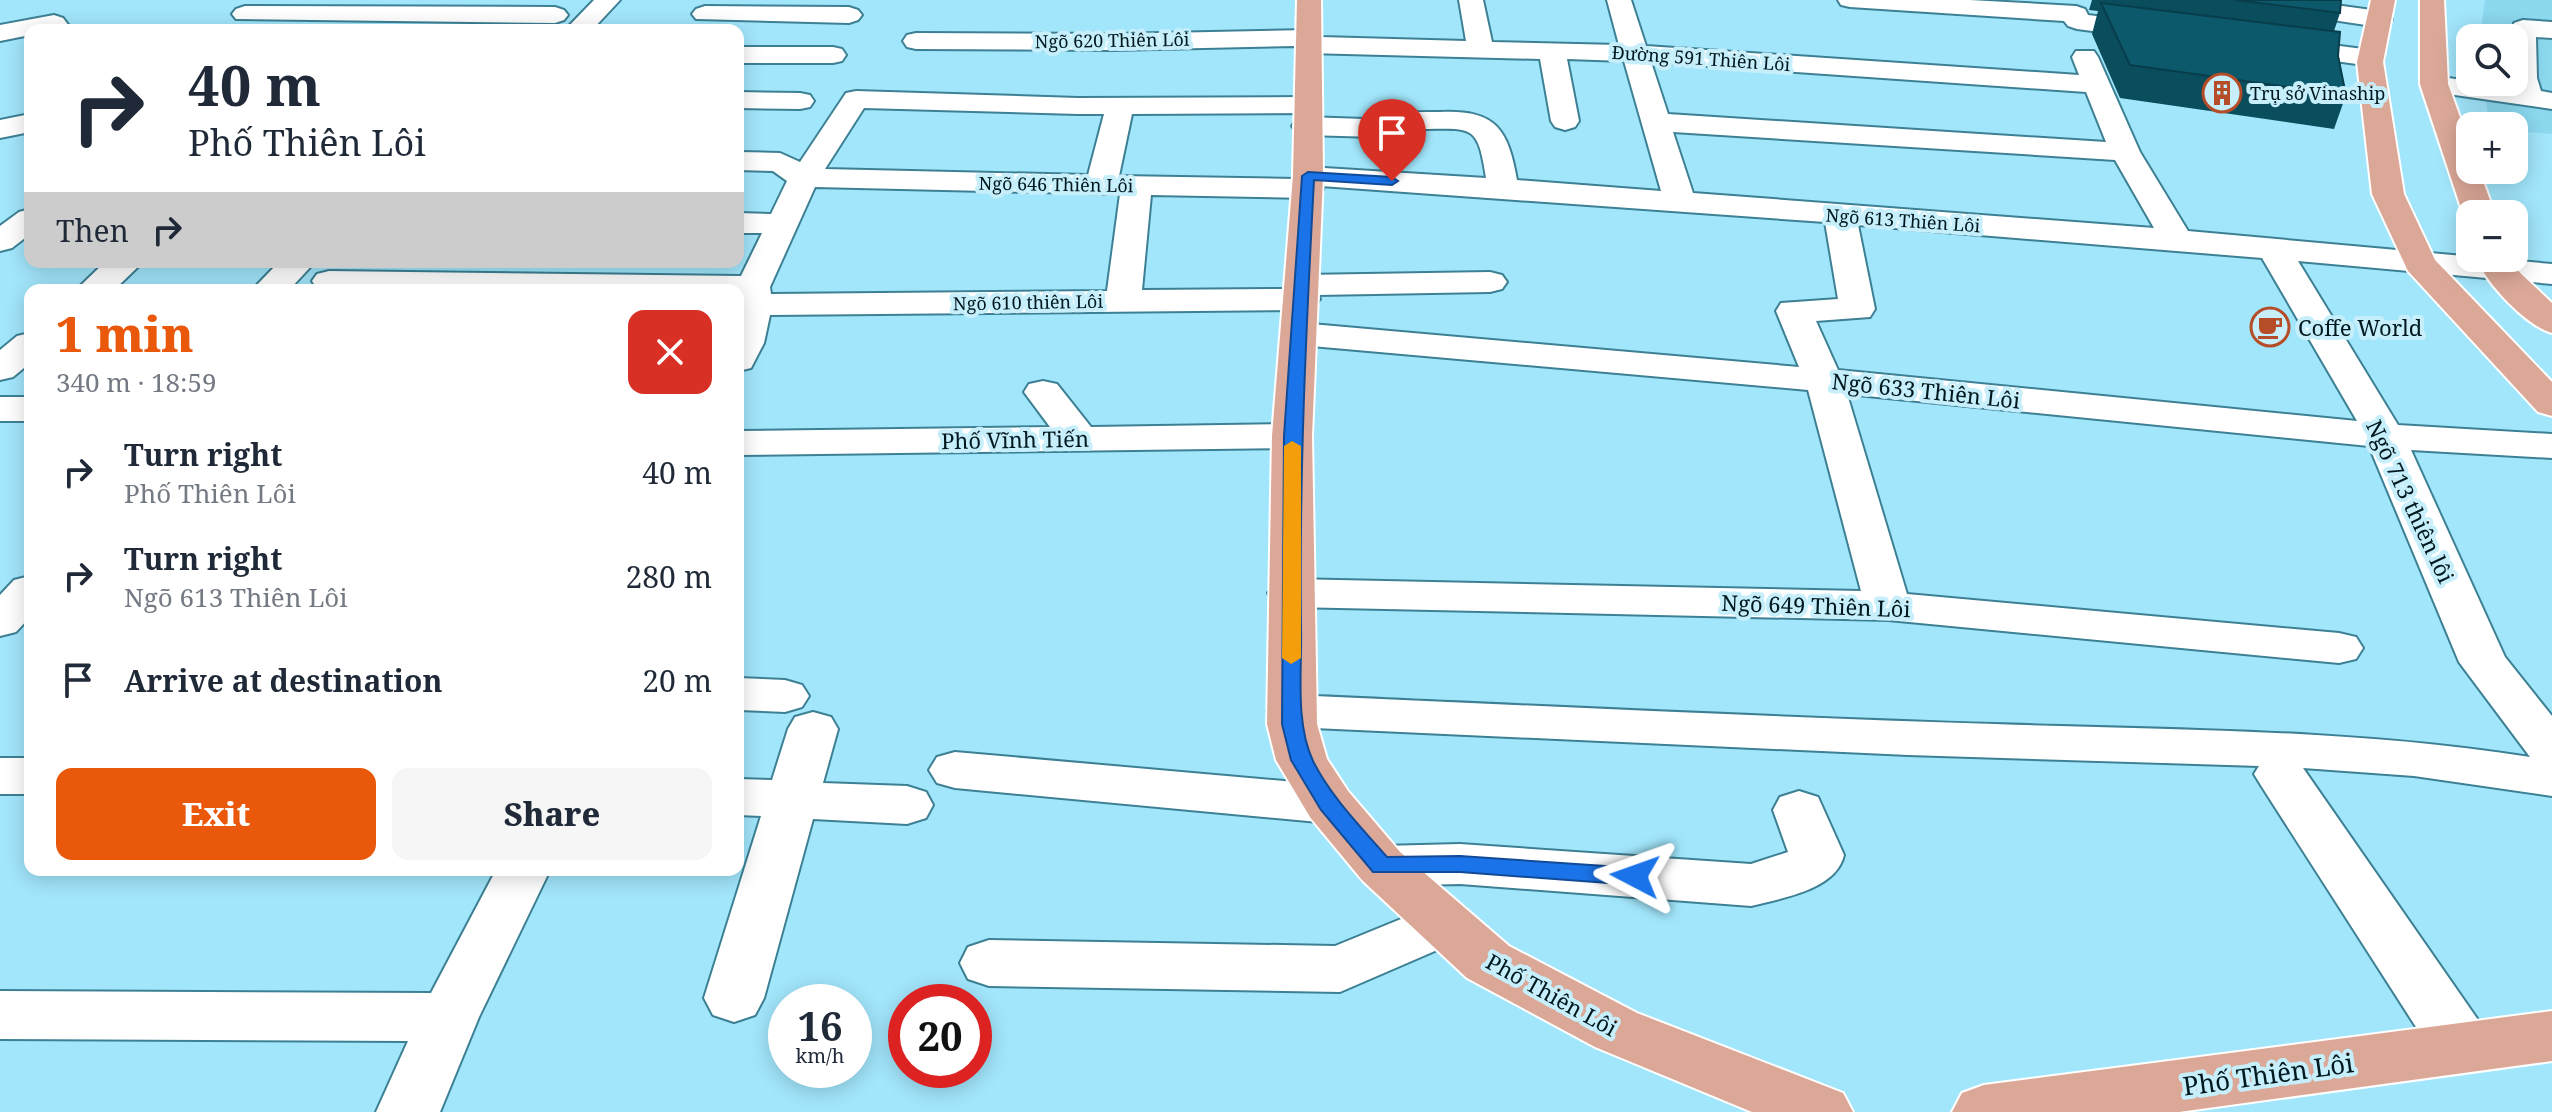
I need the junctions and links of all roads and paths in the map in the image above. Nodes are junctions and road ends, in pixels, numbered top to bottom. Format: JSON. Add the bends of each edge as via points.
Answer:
{"nodes":[{"id":1,"x":608,"y":0,"type":"edge"},
{"id":2,"x":1471,"y":0,"type":"edge"},
{"id":3,"x":1619,"y":0,"type":"edge"},
{"id":4,"x":1850,"y":0,"type":"edge"},
{"id":5,"x":2247,"y":0,"type":"edge"},
{"id":6,"x":2432,"y":0,"type":"edge"},
{"id":7,"x":2381,"y":9,"type":"edge"},
{"id":8,"x":245,"y":13,"type":"edge"},
{"id":9,"x":555,"y":15,"type":"edge"},
{"id":10,"x":705,"y":15,"type":"edge"},
{"id":11,"x":849,"y":15,"type":"dead end"},
{"id":12,"x":2079,"y":20,"type":"edge"},
{"id":13,"x":2514,"y":22,"type":"junction"},
{"id":14,"x":584,"y":24,"type":"edge"},
{"id":15,"x":1308,"y":27,"type":"edge"},
{"id":16,"x":24,"y":29,"type":"edge"},
{"id":17,"x":2552,"y":30,"type":"edge"},
{"id":18,"x":0,"y":33,"type":"edge"},
{"id":19,"x":2186,"y":35,"type":"edge"},
{"id":20,"x":916,"y":41,"type":"dead end"},
{"id":21,"x":983,"y":41,"type":"junction"},
{"id":22,"x":2247,"y":43,"type":"edge"},
{"id":23,"x":1480,"y":49,"type":"junction"},
{"id":24,"x":1552,"y":51,"type":"junction"},
{"id":25,"x":1636,"y":53,"type":"junction"},
{"id":26,"x":2552,"y":54,"type":"edge"},
{"id":27,"x":744,"y":55,"type":"edge"},
{"id":28,"x":833,"y":55,"type":"dead end"},
{"id":29,"x":2371,"y":58,"type":"junction"},
{"id":30,"x":2552,"y":82,"type":"edge"},
{"id":31,"x":2094,"y":84,"type":"junction"},
{"id":32,"x":2434,"y":84,"type":"junction"},
{"id":33,"x":2535,"y":92,"type":"edge"},
{"id":34,"x":744,"y":100,"type":"edge"},
{"id":35,"x":800,"y":101,"type":"dead end"},
{"id":36,"x":1120,"y":106,"type":"junction"},
{"id":37,"x":961,"y":112,"type":"junction"},
{"id":38,"x":1306,"y":116,"type":"junction"},
{"id":39,"x":1565,"y":121,"type":"dead end"},
{"id":40,"x":1654,"y":122,"type":"junction"},
{"id":41,"x":24,"y":124,"type":"edge"},
{"id":42,"x":0,"y":129,"type":"edge"},
{"id":43,"x":2125,"y":152,"type":"junction"},
{"id":44,"x":744,"y":161,"type":"edge"},
{"id":45,"x":804,"y":178,"type":"junction"},
{"id":46,"x":1308,"y":182,"type":"junction"},
{"id":47,"x":1101,"y":185,"type":"junction"},
{"id":48,"x":1137,"y":185,"type":"junction"},
{"id":49,"x":1503,"y":188,"type":"junction"},
{"id":50,"x":2474,"y":200,"type":"edge"},
{"id":51,"x":1680,"y":203,"type":"junction"},
{"id":52,"x":19,"y":210,"type":"edge"},
{"id":53,"x":1840,"y":215,"type":"junction"},
{"id":54,"x":744,"y":223,"type":"edge"},
{"id":55,"x":782,"y":224,"type":"junction"},
{"id":56,"x":2177,"y":240,"type":"junction"},
{"id":57,"x":0,"y":241,"type":"edge"},
{"id":58,"x":2274,"y":249,"type":"junction"},
{"id":59,"x":2420,"y":264,"type":"junction"},
{"id":60,"x":2456,"y":264,"type":"edge"},
{"id":61,"x":119,"y":268,"type":"edge"},
{"id":62,"x":292,"y":268,"type":"edge"},
{"id":63,"x":2528,"y":270,"type":"edge"},
{"id":64,"x":2504,"y":272,"type":"edge"},
{"id":65,"x":488,"y":273,"type":"edge"},
{"id":66,"x":2552,"y":274,"type":"edge"},
{"id":67,"x":332,"y":278,"type":"edge"},
{"id":68,"x":1490,"y":282,"type":"dead end"},
{"id":69,"x":100,"y":284,"type":"edge"},
{"id":70,"x":275,"y":284,"type":"edge"},
{"id":71,"x":615,"y":284,"type":"edge"},
{"id":72,"x":1124,"y":287,"type":"junction"},
{"id":73,"x":744,"y":295,"type":"edge"},
{"id":74,"x":754,"y":296,"type":"junction"},
{"id":75,"x":1301,"y":298,"type":"junction"},
{"id":76,"x":2552,"y":322,"type":"edge"},
{"id":77,"x":24,"y":349,"type":"edge"},
{"id":78,"x":744,"y":349,"type":"edge"},
{"id":79,"x":0,"y":369,"type":"edge"},
{"id":80,"x":1824,"y":380,"type":"junction"},
{"id":81,"x":1043,"y":392,"type":"dead end"},
{"id":82,"x":2552,"y":404,"type":"edge"},
{"id":83,"x":0,"y":409,"type":"edge"},
{"id":84,"x":24,"y":409,"type":"edge"},
{"id":85,"x":1292,"y":436,"type":"junction"},
{"id":86,"x":2385,"y":436,"type":"junction"},
{"id":87,"x":1079,"y":438,"type":"junction"},
{"id":88,"x":744,"y":443,"type":"edge"},
{"id":89,"x":2552,"y":446,"type":"edge"},
{"id":90,"x":1291,"y":593,"type":"junction"},
{"id":91,"x":24,"y":596,"type":"edge"},
{"id":92,"x":1888,"y":606,"type":"junction"},
{"id":93,"x":0,"y":622,"type":"edge"},
{"id":94,"x":2339,"y":648,"type":"dead end"},
{"id":95,"x":779,"y":706,"type":"edge"},
{"id":96,"x":1292,"y":711,"type":"junction"},
{"id":97,"x":2552,"y":750,"type":"edge"},
{"id":98,"x":955,"y":770,"type":"dead end"},
{"id":99,"x":2280,"y":774,"type":"dead end"},
{"id":100,"x":0,"y":776,"type":"edge"},
{"id":101,"x":24,"y":776,"type":"edge"},
{"id":102,"x":2552,"y":778,"type":"edge"},
{"id":103,"x":744,"y":797,"type":"edge"},
{"id":104,"x":794,"y":798,"type":"junction"},
{"id":105,"x":1329,"y":804,"type":"junction"},
{"id":106,"x":907,"y":805,"type":"dead end"},
{"id":107,"x":1799,"y":810,"type":"dead end"},
{"id":108,"x":1381,"y":866,"type":"junction"},
{"id":109,"x":520,"y":876,"type":"edge"},
{"id":110,"x":1445,"y":923,"type":"junction"},
{"id":111,"x":989,"y":963,"type":"dead end"},
{"id":112,"x":734,"y":998,"type":"dead end"},
{"id":113,"x":0,"y":1015,"type":"edge"},
{"id":114,"x":449,"y":1017,"type":"junction"},
{"id":115,"x":2552,"y":1036,"type":"edge"},
{"id":116,"x":2463,"y":1048,"type":"junction"},
{"id":117,"x":408,"y":1112,"type":"edge"},
{"id":118,"x":1821,"y":1112,"type":"edge"},
{"id":119,"x":1984,"y":1112,"type":"edge"}],
"edges":[{"from":1,"to":14,"type":"street"},
{"from":2,"to":23,"type":"street"},
{"from":3,"to":25,"type":"street"},
{"from":4,"to":12,"type":"street"},
{"from":5,"to":7,"type":"street"},
{"from":6,"to":32,"type":"main road"},
{"from":7,"to":29,"type":"main road"},
{"from":8,"to":9,"type":"street"},
{"from":10,"to":11,"type":"street"},
{"from":12,"to":19,"type":"street"},
{"from":12,"to":31,"type":"street"},
{"from":13,"to":17,"type":"street"},
{"from":13,"to":26,"type":"street"},
{"from":13,"to":33,"type":"street"},
{"from":15,"to":21,"type":"street","name":"Ngõ 620 Thiên Lôi","via":[[1113,42]]},
{"from":15,"to":23,"type":"street","name":"Đường 591 Thiên Lôi"},
{"from":15,"to":38,"type":"main road","name":"Phố Thiên Lôi"},
{"from":16,"to":18,"type":"street"},
{"from":20,"to":21,"type":"street","name":"Ngõ 620 Thiên Lôi"},
{"from":21,"to":37,"type":"street"},
{"from":22,"to":29,"type":"street"},
{"from":23,"to":24,"type":"street","name":"Đường 591 Thiên Lôi"},
{"from":24,"to":25,"type":"street","name":"Đường 591 Thiên Lôi"},
{"from":24,"to":39,"type":"street"},
{"from":25,"to":31,"type":"street","name":"Đường 591 Thiên Lôi"},
{"from":25,"to":40,"type":"street"},
{"from":27,"to":28,"type":"street"},
{"from":29,"to":59,"type":"main road","via":[[2388,194]]},
{"from":30,"to":33,"type":"street"},
{"from":31,"to":43,"type":"street"},
{"from":32,"to":33,"type":"street"},
{"from":32,"to":50,"type":"main road"},
{"from":34,"to":35,"type":"street"},
{"from":36,"to":37,"type":"street"},
{"from":36,"to":38,"type":"street"},
{"from":36,"to":47,"type":"street"},
{"from":37,"to":45,"type":"street","via":[[856,99]]},
{"from":38,"to":46,"type":"main road","name":"Phố Thiên Lôi"},
{"from":38,"to":49,"type":"street","via":[[1410,129],[1408,121],[1477,121],[1491,132]]},
{"from":40,"to":43,"type":"street"},
{"from":40,"to":51,"type":"street"},
{"from":41,"to":42,"type":"street"},
{"from":43,"to":56,"type":"street"},
{"from":44,"to":45,"type":"street","via":[[780,162]]},
{"from":45,"to":47,"type":"street","name":"Ngõ 646 Thiên Lôi"},
{"from":45,"to":55,"type":"street"},
{"from":46,"to":48,"type":"street","name":"Ngõ 646 Thiên Lôi"},
{"from":46,"to":49,"type":"street","name":"Ngõ 613 Thiên Lôi"},
{"from":46,"to":75,"type":"main road","name":"Phố Thiên Lôi"},
{"from":47,"to":48,"type":"street","name":"Ngõ 646 Thiên Lôi"},
{"from":48,"to":72,"type":"street"},
{"from":49,"to":51,"type":"street","name":"Ngõ 613 Thiên Lôi"},
{"from":51,"to":53,"type":"street","name":"Ngõ 613 Thiên Lôi"},
{"from":52,"to":57,"type":"street"},
{"from":53,"to":56,"type":"street","name":"Ngõ 613 Thiên Lôi"},
{"from":53,"to":80,"type":"street","via":[[1857,309],[1794,311]]},
{"from":54,"to":55,"type":"street"},
{"from":55,"to":74,"type":"street"},
{"from":56,"to":58,"type":"street","name":"Ngõ 613 Thiên Lôi"},
{"from":58,"to":59,"type":"street","name":"Ngõ 613 Thiên Lôi"},
{"from":58,"to":86,"type":"street","name":"Ngõ 713 thiên lôi"},
{"from":59,"to":60,"type":"street","name":"Ngõ 613 Thiên Lôi"},
{"from":59,"to":82,"type":"main road"},
{"from":61,"to":69,"type":"street"},
{"from":62,"to":70,"type":"street"},
{"from":63,"to":66,"type":"street","name":"Ngõ 613 Thiên Lôi"},
{"from":64,"to":76,"type":"main road"},
{"from":65,"to":67,"type":"street","name":"Ngõ 610 thiên Lôi"},
{"from":65,"to":71,"type":"street","name":"Ngõ 610 thiên Lôi"},
{"from":68,"to":75,"type":"street"},
{"from":72,"to":74,"type":"street","name":"Ngõ 610 thiên Lôi"},
{"from":72,"to":75,"type":"street","name":"Ngõ 610 thiên Lôi"},
{"from":73,"to":74,"type":"street","name":"Ngõ 610 thiên Lôi"},
{"from":74,"to":78,"type":"street"},
{"from":75,"to":80,"type":"street","name":"Ngõ 633 Thiên Lôi"},
{"from":75,"to":85,"type":"main road","name":"Phố Thiên Lôi"},
{"from":77,"to":79,"type":"street"},
{"from":80,"to":86,"type":"street","name":"Ngõ 633 Thiên Lôi"},
{"from":80,"to":92,"type":"street"},
{"from":81,"to":87,"type":"street"},
{"from":83,"to":84,"type":"street"},
{"from":85,"to":87,"type":"street","name":"Phố Vĩnh Tiến"},
{"from":85,"to":90,"type":"main road","name":"Phố Thiên Lôi"},
{"from":86,"to":89,"type":"street","name":"Ngõ 633 Thiên Lôi"},
{"from":86,"to":97,"type":"street","name":"Ngõ 713 thiên lôi","via":[[2483,662]]},
{"from":87,"to":88,"type":"street","name":"Phố Vĩnh Tiến"},
{"from":90,"to":92,"type":"street","name":"Ngõ 649 Thiên Lôi"},
{"from":90,"to":96,"type":"main road","name":"Phố Thiên Lôi"},
{"from":91,"to":93,"type":"street"},
{"from":92,"to":94,"type":"street","name":"Ngõ 649 Thiên Lôi"},
{"from":95,"to":104,"type":"street"},
{"from":96,"to":102,"type":"street","via":[[2396,755]]},
{"from":96,"to":105,"type":"main road","name":"Phố Thiên Lôi","via":[[1302,760]]},
{"from":98,"to":105,"type":"street"},
{"from":99,"to":116,"type":"street"},
{"from":100,"to":101,"type":"street"},
{"from":103,"to":104,"type":"street"},
{"from":104,"to":106,"type":"street"},
{"from":104,"to":112,"type":"street"},
{"from":105,"to":108,"type":"main road","name":"Phố Thiên Lôi"},
{"from":107,"to":108,"type":"street","via":[[1817,855],[1815,863],[1751,885],[1460,864]]},
{"from":108,"to":110,"type":"main road","name":"Phố Thiên Lôi"},
{"from":109,"to":114,"type":"street"},
{"from":110,"to":111,"type":"street","via":[[1340,969]]},
{"from":110,"to":118,"type":"main road","name":"Phố Thiên Lôi","via":[[1488,962],[1616,1030]]},
{"from":113,"to":114,"type":"street"},
{"from":114,"to":117,"type":"street"},
{"from":115,"to":116,"type":"main road","name":"Phố Thiên Lôi"},
{"from":116,"to":119,"type":"main road","name":"Phố Thiên Lôi"}]}
